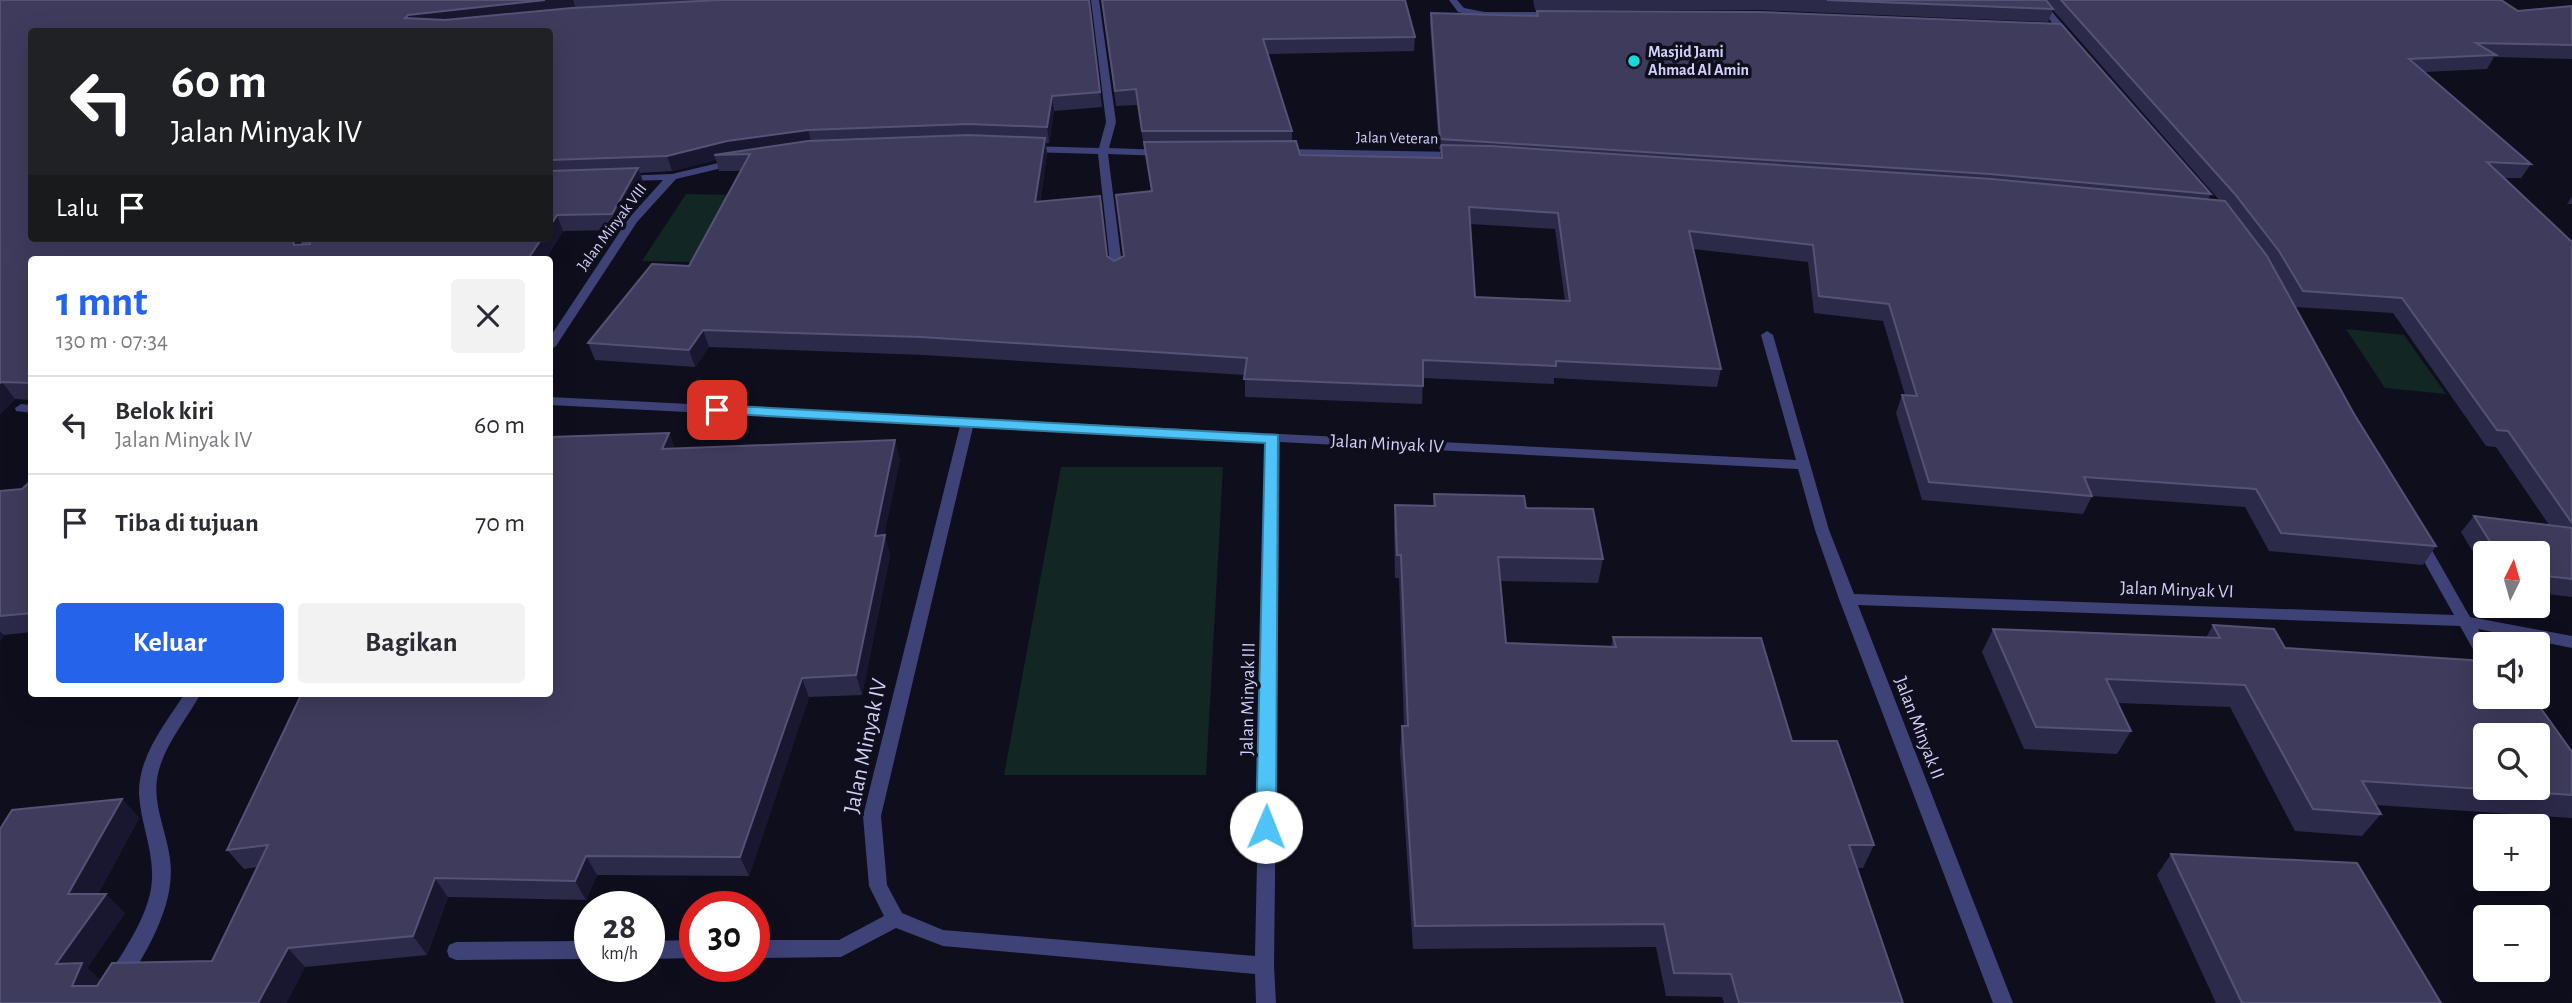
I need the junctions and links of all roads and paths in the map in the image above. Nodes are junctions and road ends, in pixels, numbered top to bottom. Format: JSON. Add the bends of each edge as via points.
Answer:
{"nodes":[{"id":1,"x":1095,"y":0,"type":"edge"},
{"id":2,"x":1453,"y":0,"type":"edge"},
{"id":3,"x":2037,"y":0,"type":"edge"},
{"id":4,"x":1567,"y":15,"type":"edge"},
{"id":5,"x":2047,"y":28,"type":"edge"},
{"id":6,"x":2061,"y":28,"type":"junction"},
{"id":7,"x":2079,"y":49,"type":"edge"},
{"id":8,"x":1020,"y":149,"type":"edge"},
{"id":9,"x":1104,"y":152,"type":"junction"},
{"id":10,"x":1269,"y":152,"type":"edge"},
{"id":11,"x":1175,"y":153,"type":"edge"},
{"id":12,"x":1477,"y":156,"type":"edge"},
{"id":13,"x":745,"y":160,"type":"edge"},
{"id":14,"x":672,"y":177,"type":"junction"},
{"id":15,"x":610,"y":178,"type":"edge"},
{"id":16,"x":1117,"y":273,"type":"edge"},
{"id":17,"x":1767,"y":335,"type":"dead end"},
{"id":18,"x":553,"y":341,"type":"edge"},
{"id":19,"x":553,"y":401,"type":"edge"},
{"id":20,"x":968,"y":422,"type":"junction"},
{"id":21,"x":1273,"y":438,"type":"junction"},
{"id":22,"x":1805,"y":465,"type":"junction"},
{"id":23,"x":2416,"y":536,"type":"edge"},
{"id":24,"x":1847,"y":599,"type":"junction"},
{"id":25,"x":2465,"y":621,"type":"junction"},
{"id":26,"x":2473,"y":635,"type":"edge"},
{"id":27,"x":2572,"y":642,"type":"edge"},
{"id":28,"x":191,"y":697,"type":"edge"},
{"id":29,"x":895,"y":919,"type":"junction"},
{"id":30,"x":770,"y":949,"type":"edge"},
{"id":31,"x":574,"y":950,"type":"edge"},
{"id":32,"x":456,"y":951,"type":"dead end"},
{"id":33,"x":1264,"y":966,"type":"junction"},
{"id":34,"x":104,"y":1003,"type":"edge"},
{"id":35,"x":1266,"y":1003,"type":"edge"},
{"id":36,"x":2003,"y":1003,"type":"edge"}],
"edges":[{"from":1,"to":9,"type":"street","via":[[1111,122]]},
{"from":2,"to":4,"type":"street","via":[[1461,10],[1485,15]]},
{"from":3,"to":6,"type":"street"},
{"from":5,"to":6,"type":"street"},
{"from":6,"to":7,"type":"street"},
{"from":8,"to":9,"type":"street"},
{"from":9,"to":11,"type":"street"},
{"from":9,"to":16,"type":"street"},
{"from":10,"to":12,"type":"street","name":"Jalan Veteran"},
{"from":13,"to":14,"type":"street","name":"Jalan Minyak VIII"},
{"from":14,"to":15,"type":"street"},
{"from":14,"to":18,"type":"street","name":"Jalan Minyak VIII","via":[[633,220]]},
{"from":17,"to":22,"type":"street","name":"Jalan Minyak II"},
{"from":19,"to":20,"type":"street","name":"Jalan Minyak IV"},
{"from":20,"to":21,"type":"street","name":"Jalan Minyak IV"},
{"from":20,"to":29,"type":"street","name":"Jalan Minyak IV","via":[[873,816],[878,886]]},
{"from":21,"to":22,"type":"street","name":"Jalan Minyak IV"},
{"from":21,"to":33,"type":"street","name":"Jalan Minyak III"},
{"from":22,"to":24,"type":"street","name":"Jalan Minyak II"},
{"from":23,"to":25,"type":"street"},
{"from":24,"to":25,"type":"street","name":"Jalan Minyak VI"},
{"from":24,"to":36,"type":"street","name":"Jalan Minyak II"},
{"from":25,"to":26,"type":"street"},
{"from":25,"to":27,"type":"street","name":"Jalan Minyak VI"},
{"from":28,"to":34,"type":"street","via":[[156,757],[148,793],[162,874],[159,897],[137,947]]},
{"from":29,"to":30,"type":"street","via":[[841,948]]},
{"from":29,"to":33,"type":"street","via":[[943,938]]},
{"from":31,"to":32,"type":"street"},
{"from":33,"to":35,"type":"street","name":"Jalan Minyak III"}]}
